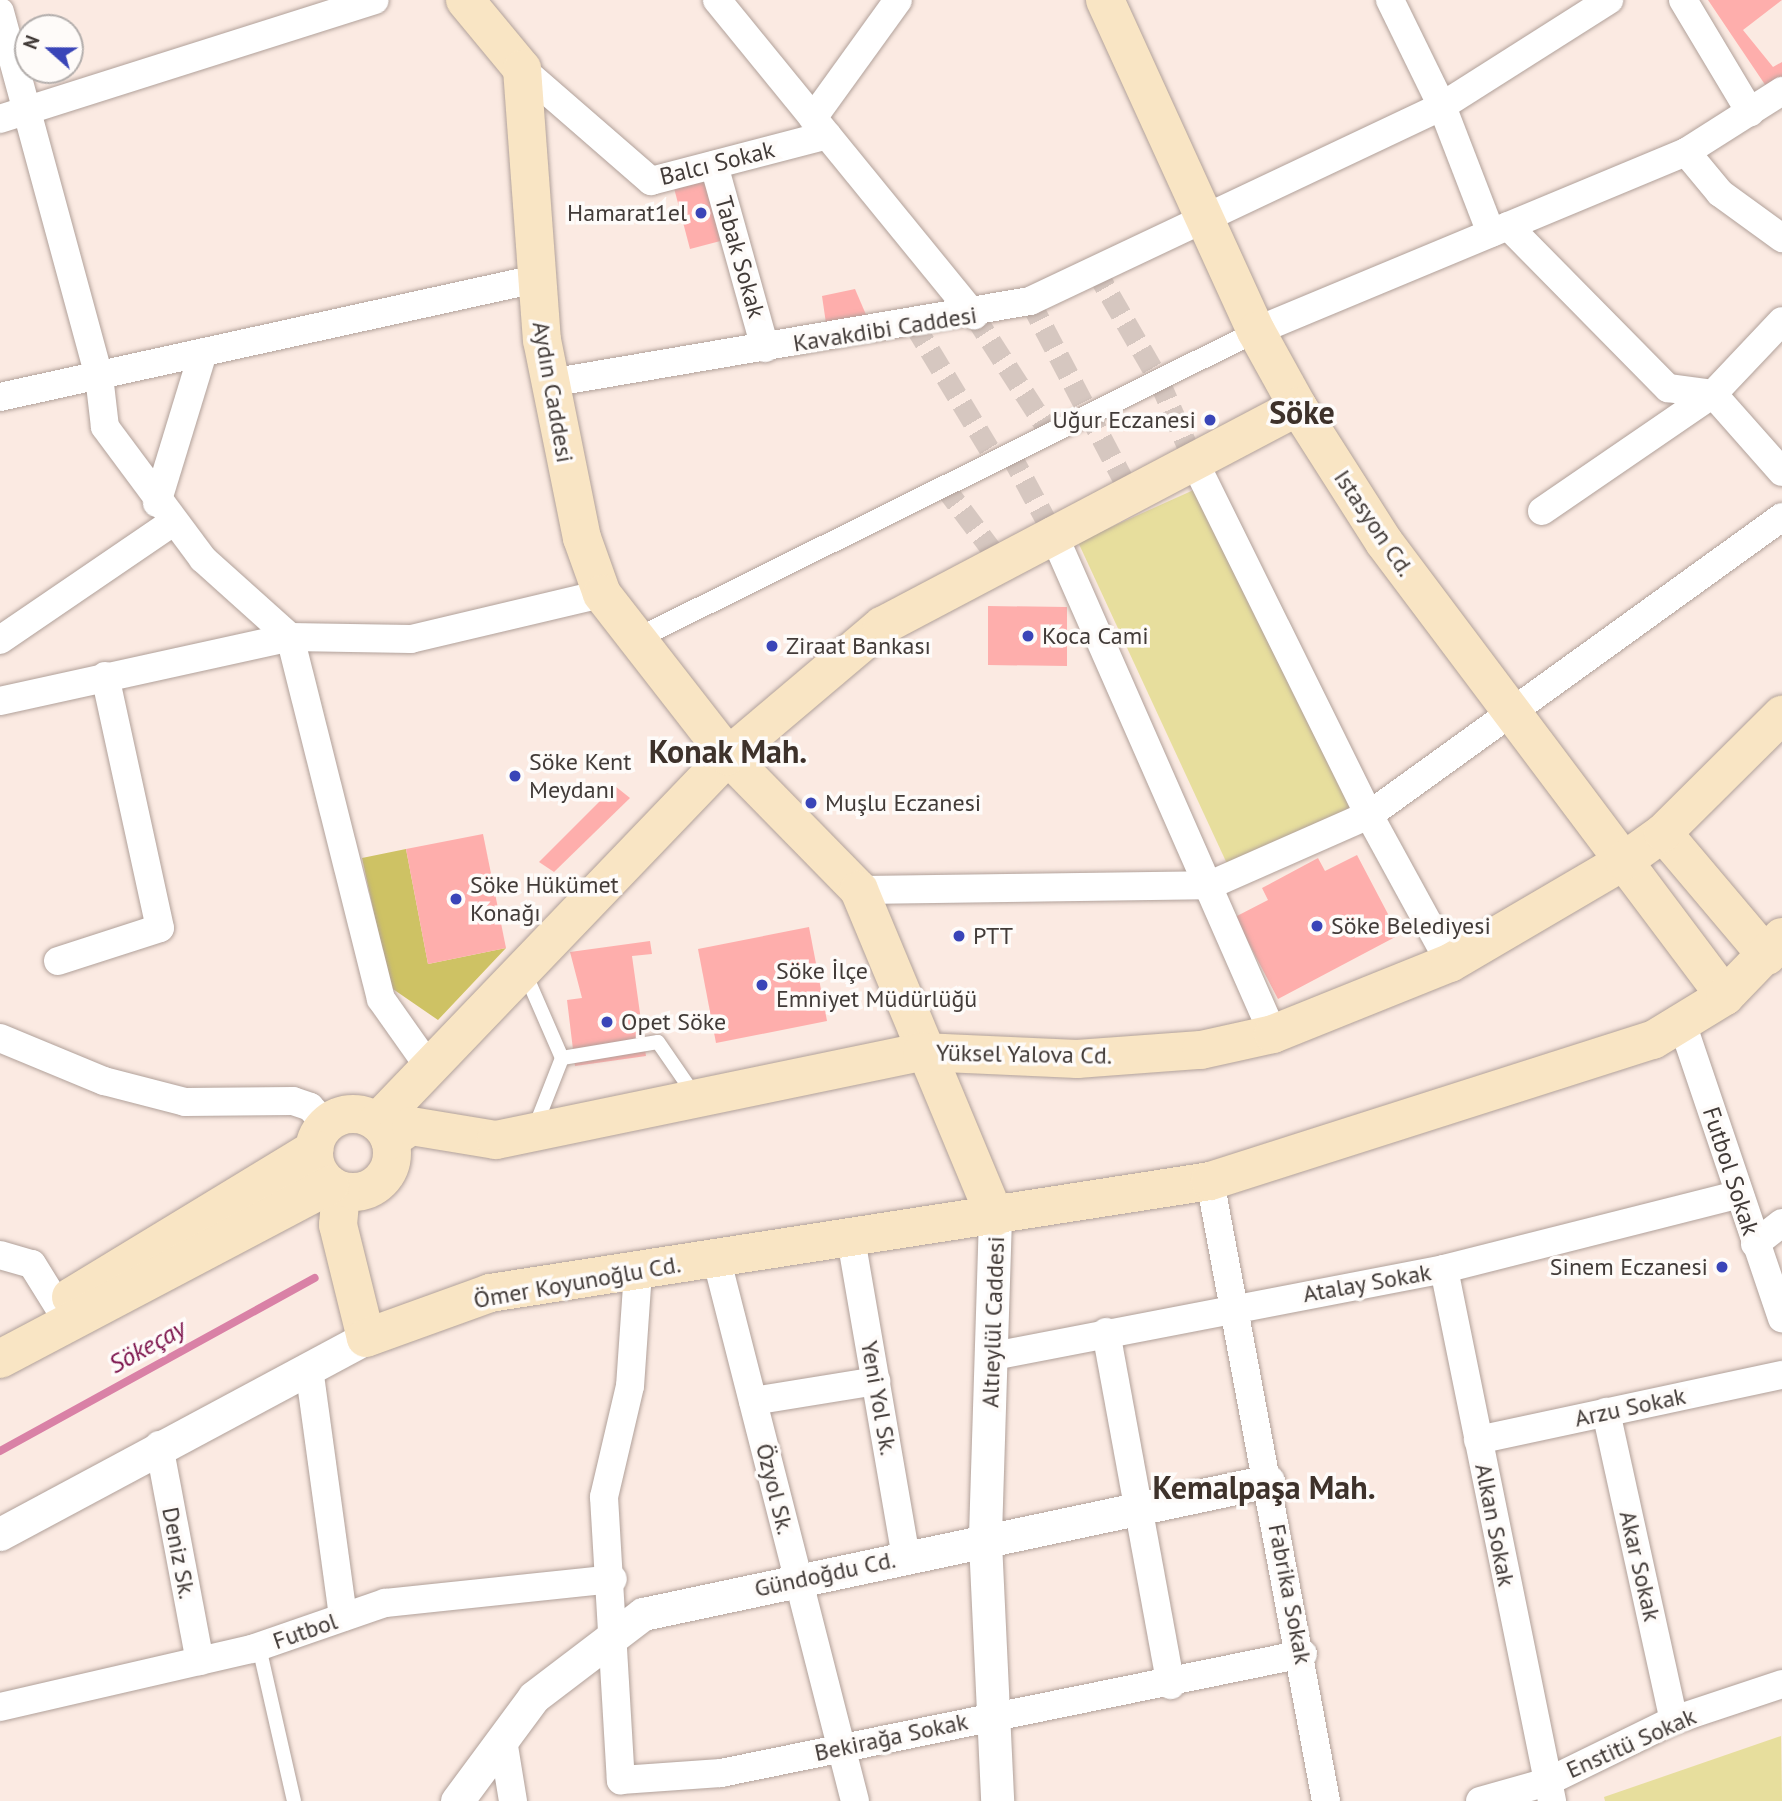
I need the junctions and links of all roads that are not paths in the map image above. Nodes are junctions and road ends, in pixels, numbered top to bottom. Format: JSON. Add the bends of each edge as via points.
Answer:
{"nodes":[{"id":1,"x":375,"y":0,"type":"edge"},
{"id":2,"x":465,"y":0,"type":"edge"},
{"id":3,"x":716,"y":0,"type":"edge"},
{"id":4,"x":898,"y":0,"type":"edge"},
{"id":5,"x":1390,"y":0,"type":"edge"},
{"id":6,"x":1609,"y":0,"type":"edge"},
{"id":7,"x":1683,"y":0,"type":"edge"},
{"id":8,"x":1110,"y":2,"type":"edge"},
{"id":9,"x":0,"y":12,"type":"edge"},
{"id":10,"x":522,"y":69,"type":"junction"},
{"id":11,"x":1782,"y":91,"type":"edge"},
{"id":12,"x":1442,"y":106,"type":"junction"},
{"id":13,"x":1750,"y":112,"type":"junction"},
{"id":14,"x":13,"y":115,"type":"edge"},
{"id":15,"x":820,"y":127,"type":"junction"},
{"id":16,"x":1686,"y":152,"type":"junction"},
{"id":17,"x":714,"y":166,"type":"junction"},
{"id":18,"x":1202,"y":216,"type":"junction"},
{"id":19,"x":1500,"y":230,"type":"junction"},
{"id":20,"x":1782,"y":238,"type":"edge"},
{"id":21,"x":536,"y":279,"type":"junction"},
{"id":22,"x":974,"y":315,"type":"junction"},
{"id":23,"x":1782,"y":321,"type":"edge"},
{"id":24,"x":1256,"y":331,"type":"junction"},
{"id":25,"x":765,"y":348,"type":"junction"},
{"id":26,"x":203,"y":353,"type":"junction"},
{"id":27,"x":99,"y":376,"type":"junction"},
{"id":28,"x":550,"y":383,"type":"junction"},
{"id":29,"x":1713,"y":394,"type":"junction"},
{"id":30,"x":0,"y":397,"type":"edge"},
{"id":31,"x":1298,"y":407,"type":"junction"},
{"id":32,"x":1194,"y":459,"type":"junction"},
{"id":33,"x":1782,"y":471,"type":"edge"},
{"id":34,"x":1542,"y":511,"type":"dead end"},
{"id":35,"x":165,"y":513,"type":"junction"},
{"id":36,"x":1782,"y":516,"type":"edge"},
{"id":37,"x":1052,"y":531,"type":"junction"},
{"id":38,"x":602,"y":594,"type":"junction"},
{"id":39,"x":290,"y":637,"type":"junction"},
{"id":40,"x":637,"y":638,"type":"junction"},
{"id":41,"x":0,"y":640,"type":"edge"},
{"id":42,"x":105,"y":676,"type":"junction"},
{"id":43,"x":0,"y":701,"type":"edge"},
{"id":44,"x":1510,"y":713,"type":"junction"},
{"id":45,"x":1782,"y":715,"type":"edge"},
{"id":46,"x":728,"y":756,"type":"junction"},
{"id":47,"x":1369,"y":815,"type":"junction"},
{"id":48,"x":1663,"y":833,"type":"junction"},
{"id":49,"x":1624,"y":860,"type":"junction"},
{"id":50,"x":1210,"y":886,"type":"junction"},
{"id":51,"x":859,"y":890,"type":"junction"},
{"id":52,"x":1777,"y":951,"type":"edge"},
{"id":53,"x":58,"y":961,"type":"dead end"},
{"id":54,"x":1450,"y":963,"type":"junction"},
{"id":55,"x":523,"y":969,"type":"junction"},
{"id":56,"x":1725,"y":996,"type":"junction"},
{"id":57,"x":1682,"y":1023,"type":"junction"},
{"id":58,"x":1273,"y":1034,"type":"junction"},
{"id":59,"x":0,"y":1038,"type":"edge"},
{"id":60,"x":922,"y":1052,"type":"junction"},
{"id":61,"x":562,"y":1058,"type":"junction"},
{"id":62,"x":429,"y":1067,"type":"junction"},
{"id":63,"x":699,"y":1101,"type":"junction"},
{"id":64,"x":384,"y":1131,"type":"junction"},
{"id":65,"x":533,"y":1132,"type":"junction"},
{"id":66,"x":320,"y":1136,"type":"junction"},
{"id":67,"x":1210,"y":1181,"type":"junction"},
{"id":68,"x":335,"y":1188,"type":"junction"},
{"id":69,"x":1737,"y":1195,"type":"junction"},
{"id":70,"x":995,"y":1217,"type":"junction"},
{"id":71,"x":1782,"y":1223,"type":"edge"},
{"id":72,"x":851,"y":1239,"type":"junction"},
{"id":73,"x":1755,"y":1244,"type":"junction"},
{"id":74,"x":0,"y":1255,"type":"edge"},
{"id":75,"x":716,"y":1257,"type":"junction"},
{"id":76,"x":1444,"y":1269,"type":"junction"},
{"id":77,"x":638,"y":1272,"type":"junction"},
{"id":78,"x":1235,"y":1307,"type":"junction"},
{"id":79,"x":65,"y":1313,"type":"junction"},
{"id":80,"x":1782,"y":1319,"type":"edge"},
{"id":81,"x":1106,"y":1332,"type":"junction"},
{"id":82,"x":366,"y":1338,"type":"junction"},
{"id":83,"x":0,"y":1339,"type":"edge"},
{"id":84,"x":993,"y":1356,"type":"junction"},
{"id":85,"x":0,"y":1359,"type":"edge"},
{"id":86,"x":309,"y":1368,"type":"junction"},
{"id":87,"x":1782,"y":1375,"type":"edge"},
{"id":88,"x":876,"y":1381,"type":"junction"},
{"id":89,"x":753,"y":1401,"type":"junction"},
{"id":90,"x":1606,"y":1412,"type":"junction"},
{"id":91,"x":1478,"y":1440,"type":"junction"},
{"id":92,"x":159,"y":1445,"type":"junction"},
{"id":93,"x":1268,"y":1481,"type":"junction"},
{"id":94,"x":1142,"y":1510,"type":"junction"},
{"id":95,"x":0,"y":1534,"type":"edge"},
{"id":96,"x":985,"y":1542,"type":"junction"},
{"id":97,"x":906,"y":1557,"type":"junction"},
{"id":98,"x":798,"y":1578,"type":"junction"},
{"id":99,"x":613,"y":1579,"type":"junction"},
{"id":100,"x":343,"y":1617,"type":"junction"},
{"id":101,"x":617,"y":1633,"type":"junction"},
{"id":102,"x":259,"y":1647,"type":"junction"},
{"id":103,"x":1303,"y":1654,"type":"junction"},
{"id":104,"x":200,"y":1661,"type":"junction"},
{"id":105,"x":1782,"y":1684,"type":"edge"},
{"id":106,"x":1171,"y":1685,"type":"junction"},
{"id":107,"x":0,"y":1707,"type":"edge"},
{"id":108,"x":992,"y":1715,"type":"junction"},
{"id":109,"x":1674,"y":1720,"type":"junction"},
{"id":110,"x":503,"y":1740,"type":"junction"},
{"id":111,"x":840,"y":1749,"type":"junction"},
{"id":112,"x":1549,"y":1791,"type":"edge"},
{"id":113,"x":293,"y":1801,"type":"edge"},
{"id":114,"x":457,"y":1801,"type":"edge"},
{"id":115,"x":513,"y":1801,"type":"edge"},
{"id":116,"x":855,"y":1801,"type":"edge"},
{"id":117,"x":997,"y":1801,"type":"edge"},
{"id":118,"x":1326,"y":1801,"type":"edge"},
{"id":119,"x":1480,"y":1801,"type":"edge"}],
"edges":[{"from":1,"to":14,"type":"street"},
{"from":2,"to":10,"type":"main road"},
{"from":3,"to":15,"type":"street"},
{"from":4,"to":15,"type":"street"},
{"from":5,"to":12,"type":"street"},
{"from":6,"to":12,"type":"street","name":"Kavakdibi Caddesi"},
{"from":7,"to":13,"type":"street"},
{"from":8,"to":18,"type":"main road","name":"Istasyon Cd."},
{"from":9,"to":14,"type":"street"},
{"from":10,"to":17,"type":"street","name":"Balcı Sokak","via":[[651,181]]},
{"from":10,"to":21,"type":"main road","name":"Aydın Caddesi"},
{"from":11,"to":13,"type":"street"},
{"from":12,"to":18,"type":"street","name":"Kavakdibi Caddesi"},
{"from":12,"to":19,"type":"street"},
{"from":13,"to":16,"type":"street"},
{"from":14,"to":27,"type":"street"},
{"from":15,"to":17,"type":"street","name":"Balcı Sokak"},
{"from":15,"to":22,"type":"street"},
{"from":16,"to":19,"type":"street"},
{"from":16,"to":20,"type":"street","via":[[1720,193]]},
{"from":17,"to":25,"type":"street","name":"Tabak Sokak"},
{"from":18,"to":22,"type":"street","name":"Kavakdibi Caddesi","via":[[1030,301]]},
{"from":18,"to":24,"type":"main road","name":"Istasyon Cd."},
{"from":19,"to":24,"type":"street"},
{"from":19,"to":29,"type":"street","via":[[1668,388]]},
{"from":21,"to":26,"type":"street"},
{"from":21,"to":28,"type":"main road","name":"Aydın Caddesi"},
{"from":22,"to":25,"type":"street","name":"Kavakdibi Caddesi"},
{"from":23,"to":29,"type":"street"},
{"from":24,"to":31,"type":"main road","name":"Istasyon Cd."},
{"from":24,"to":40,"type":"street"},
{"from":25,"to":28,"type":"street","name":"Kavakdibi Caddesi"},
{"from":26,"to":27,"type":"street"},
{"from":26,"to":35,"type":"street"},
{"from":27,"to":30,"type":"street"},
{"from":27,"to":35,"type":"street","via":[[105,427]]},
{"from":28,"to":38,"type":"main road","name":"Aydın Caddesi","via":[[582,538]]},
{"from":29,"to":33,"type":"street"},
{"from":29,"to":34,"type":"street"},
{"from":31,"to":32,"type":"main road"},
{"from":31,"to":44,"type":"main road","name":"Istasyon Cd.","via":[[1384,541]]},
{"from":32,"to":37,"type":"main road"},
{"from":32,"to":47,"type":"street"},
{"from":35,"to":39,"type":"street","via":[[203,559]]},
{"from":35,"to":41,"type":"street"},
{"from":36,"to":44,"type":"street"},
{"from":37,"to":46,"type":"main road","via":[[882,626]]},
{"from":37,"to":50,"type":"street"},
{"from":38,"to":39,"type":"street","via":[[411,639]]},
{"from":38,"to":40,"type":"main road","name":"Aydın Caddesi"},
{"from":39,"to":42,"type":"street"},
{"from":39,"to":62,"type":"street","via":[[381,999]]},
{"from":40,"to":46,"type":"main road","name":"Aydın Caddesi"},
{"from":42,"to":43,"type":"street"},
{"from":42,"to":53,"type":"street","via":[[160,928]]},
{"from":44,"to":47,"type":"street"},
{"from":44,"to":49,"type":"main road","name":"Istasyon Cd."},
{"from":45,"to":48,"type":"main road","name":"Yüksel Yalova Cd."},
{"from":46,"to":51,"type":"main road","name":"Altıeylül Caddesi"},
{"from":46,"to":55,"type":"main road"},
{"from":47,"to":50,"type":"street"},
{"from":47,"to":54,"type":"street"},
{"from":48,"to":49,"type":"main road","name":"Yüksel Yalova Cd."},
{"from":48,"to":52,"type":"main road"},
{"from":49,"to":54,"type":"main road","name":"Yüksel Yalova Cd."},
{"from":49,"to":56,"type":"main road","name":"Istasyon Cd."},
{"from":50,"to":51,"type":"street"},
{"from":50,"to":58,"type":"street"},
{"from":51,"to":60,"type":"main road","name":"Altıeylül Caddesi"},
{"from":52,"to":56,"type":"main road","name":"Ömer Koyunoğlu Cd."},
{"from":54,"to":58,"type":"main road","name":"Yüksel Yalova Cd."},
{"from":55,"to":61,"type":"lane"},
{"from":55,"to":62,"type":"main road"},
{"from":56,"to":57,"type":"main road","name":"Ömer Koyunoğlu Cd."},
{"from":57,"to":67,"type":"main road","name":"Ömer Koyunoğlu Cd.","via":[[1653,1040],[1490,1096]]},
{"from":57,"to":69,"type":"street","name":"Futbol Sokak"},
{"from":58,"to":60,"type":"main road","name":"Yüksel Yalova Cd.","via":[[1201,1050],[1077,1059]]},
{"from":59,"to":66,"type":"street","via":[[104,1081],[185,1102],[293,1101],[310,1107]]},
{"from":60,"to":63,"type":"main road","name":"Yüksel Yalova Cd."},
{"from":60,"to":70,"type":"main road","name":"Altıeylül Caddesi"},
{"from":61,"to":63,"type":"lane","via":[[658,1042]]},
{"from":61,"to":65,"type":"lane"},
{"from":62,"to":64,"type":"main road"},
{"from":63,"to":65,"type":"main road","name":"Yüksel Yalova Cd."},
{"from":64,"to":65,"type":"main road","name":"Yüksel Yalova Cd.","via":[[411,1126],[465,1139]]},
{"from":64,"to":66,"type":"main road","via":[[351,1114]]},
{"from":64,"to":68,"type":"main road","via":[[391,1165],[377,1185]]},
{"from":66,"to":68,"type":"main road","via":[[317,1169]]},
{"from":66,"to":79,"type":"main road"},
{"from":67,"to":70,"type":"main road","name":"Ömer Koyunoğlu Cd."},
{"from":67,"to":78,"type":"street","name":"Fabrika Sokak"},
{"from":68,"to":79,"type":"main road"},
{"from":68,"to":82,"type":"main road","via":[[338,1225]]},
{"from":69,"to":73,"type":"street","name":"Futbol Sokak"},
{"from":69,"to":76,"type":"street","name":"Atalay Sokak"},
{"from":70,"to":72,"type":"main road","name":"Ömer Koyunoğlu Cd."},
{"from":70,"to":84,"type":"street","name":"Altıeylül Caddesi"},
{"from":71,"to":73,"type":"street"},
{"from":72,"to":75,"type":"main road","name":"Ömer Koyunoğlu Cd."},
{"from":72,"to":88,"type":"street","name":"Yeni Yol Sk."},
{"from":73,"to":80,"type":"street","name":"Futbol Sokak"},
{"from":74,"to":79,"type":"street","via":[[32,1264]]},
{"from":75,"to":77,"type":"main road","name":"Ömer Koyunoğlu Cd."},
{"from":75,"to":89,"type":"street","name":"Özyol Sk."},
{"from":76,"to":78,"type":"street","name":"Atalay Sokak"},
{"from":76,"to":91,"type":"street","name":"Alkan Sokak"},
{"from":77,"to":82,"type":"main road","name":"Ömer Koyunoğlu Cd.","via":[[490,1293]]},
{"from":77,"to":99,"type":"street","via":[[630,1386],[604,1497]]},
{"from":78,"to":81,"type":"street","name":"Atalay Sokak"},
{"from":78,"to":93,"type":"street","name":"Fabrika Sokak"},
{"from":79,"to":83,"type":"main road"},
{"from":79,"to":85,"type":"main road"},
{"from":81,"to":84,"type":"street","name":"Atalay Sokak"},
{"from":81,"to":94,"type":"street"},
{"from":82,"to":86,"type":"street","name":"Ömer Koyunoğlu Cd."},
{"from":84,"to":96,"type":"street","name":"Altıeylül Caddesi"},
{"from":86,"to":92,"type":"street","name":"Ömer Koyunoğlu Cd."},
{"from":86,"to":100,"type":"street"},
{"from":87,"to":90,"type":"street","name":"Arzu Sokak"},
{"from":88,"to":89,"type":"street"},
{"from":88,"to":97,"type":"street","name":"Yeni Yol Sk."},
{"from":89,"to":98,"type":"street","name":"Özyol Sk."},
{"from":90,"to":91,"type":"street","name":"Arzu Sokak"},
{"from":90,"to":109,"type":"street","name":"Akar Sokak"},
{"from":91,"to":112,"type":"street","name":"Alkan Sokak"},
{"from":92,"to":95,"type":"street","name":"Ömer Koyunoğlu Cd."},
{"from":92,"to":104,"type":"street","name":"Deniz Sk."},
{"from":93,"to":94,"type":"street","name":"Gündoğdu Cd."},
{"from":93,"to":103,"type":"street","name":"Fabrika Sokak"},
{"from":94,"to":96,"type":"street","name":"Gündoğdu Cd."},
{"from":94,"to":106,"type":"street"},
{"from":96,"to":97,"type":"street","name":"Gündoğdu Cd."},
{"from":96,"to":108,"type":"street","name":"Altıeylül Caddesi"},
{"from":97,"to":98,"type":"street","name":"Gündoğdu Cd."},
{"from":98,"to":101,"type":"street","name":"Gündoğdu Cd.","via":[[643,1614]]},
{"from":98,"to":111,"type":"street","name":"Özyol Sk."},
{"from":99,"to":100,"type":"street","name":"Futbol","via":[[385,1603]]},
{"from":99,"to":101,"type":"street"},
{"from":100,"to":102,"type":"street","name":"Futbol"},
{"from":101,"to":110,"type":"street","name":"Gündoğdu Cd.","via":[[534,1697]]},
{"from":101,"to":111,"type":"street","name":"Bekirağa Sokak","via":[[621,1780],[721,1773]]},
{"from":102,"to":104,"type":"street","name":"Futbol"},
{"from":102,"to":113,"type":"lane"},
{"from":103,"to":106,"type":"street","name":"Bekirağa Sokak"},
{"from":103,"to":118,"type":"street","name":"Fabrika Sokak"},
{"from":104,"to":107,"type":"street","name":"Futbol"},
{"from":105,"to":109,"type":"street","name":"Enstitü Sokak"},
{"from":106,"to":108,"type":"street","name":"Bekirağa Sokak"},
{"from":108,"to":111,"type":"street","name":"Bekirağa Sokak"},
{"from":108,"to":117,"type":"street","name":"Altıeylül Caddesi"},
{"from":109,"to":112,"type":"street","name":"Enstitü Sokak"},
{"from":110,"to":114,"type":"street","name":"Gündoğdu Cd."},
{"from":110,"to":115,"type":"street"},
{"from":111,"to":116,"type":"street","name":"Özyol Sk."},
{"from":112,"to":119,"type":"street","name":"Enstitü Sokak"}]}
